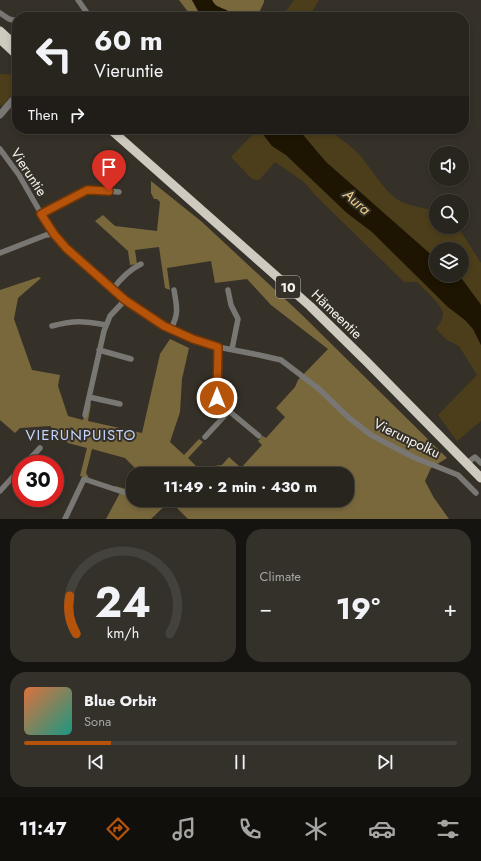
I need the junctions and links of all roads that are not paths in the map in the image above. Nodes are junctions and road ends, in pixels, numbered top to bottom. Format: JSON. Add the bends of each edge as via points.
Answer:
{"nodes":[{"id":1,"x":78,"y":0,"type":"edge"},
{"id":2,"x":86,"y":12,"type":"edge"},
{"id":3,"x":0,"y":13,"type":"edge"},
{"id":4,"x":12,"y":20,"type":"edge"},
{"id":5,"x":0,"y":31,"type":"edge"},
{"id":6,"x":0,"y":39,"type":"edge"},
{"id":7,"x":12,"y":42,"type":"edge"},
{"id":8,"x":12,"y":50,"type":"edge"},
{"id":9,"x":12,"y":102,"type":"edge"},
{"id":10,"x":0,"y":115,"type":"edge"},
{"id":11,"x":109,"y":134,"type":"edge"},
{"id":12,"x":115,"y":134,"type":"edge"},
{"id":13,"x":129,"y":147,"type":"junction"},
{"id":14,"x":0,"y":149,"type":"edge"},
{"id":15,"x":119,"y":192,"type":"dead end"},
{"id":16,"x":41,"y":214,"type":"junction"},
{"id":17,"x":54,"y":234,"type":"junction"},
{"id":18,"x":0,"y":253,"type":"edge"},
{"id":19,"x":141,"y":264,"type":"dead end"},
{"id":20,"x":112,"y":289,"type":"junction"},
{"id":21,"x":174,"y":290,"type":"dead end"},
{"id":22,"x":228,"y":290,"type":"dead end"},
{"id":23,"x":125,"y":300,"type":"junction"},
{"id":24,"x":106,"y":325,"type":"junction"},
{"id":25,"x":52,"y":326,"type":"dead end"},
{"id":26,"x":170,"y":329,"type":"junction"},
{"id":27,"x":218,"y":347,"type":"junction"},
{"id":28,"x":232,"y":349,"type":"junction"},
{"id":29,"x":99,"y":350,"type":"junction"},
{"id":30,"x":131,"y":359,"type":"dead end"},
{"id":31,"x":292,"y":370,"type":"joint"},
{"id":32,"x":88,"y":397,"type":"junction"},
{"id":33,"x":120,"y":404,"type":"dead end"},
{"id":34,"x":229,"y":411,"type":"junction"},
{"id":35,"x":85,"y":415,"type":"dead end"},
{"id":36,"x":259,"y":436,"type":"dead end"},
{"id":37,"x":205,"y":437,"type":"dead end"},
{"id":38,"x":40,"y":448,"type":"dead end"},
{"id":39,"x":33,"y":455,"type":"edge"},
{"id":40,"x":467,"y":463,"type":"junction"},
{"id":41,"x":481,"y":463,"type":"edge"},
{"id":42,"x":12,"y":478,"type":"edge"},
{"id":43,"x":481,"y":478,"type":"edge"},
{"id":44,"x":0,"y":491,"type":"edge"},
{"id":45,"x":126,"y":493,"type":"dead end"},
{"id":46,"x":476,"y":493,"type":"dead end"},
{"id":47,"x":65,"y":519,"type":"edge"}],
"edges":[{"from":1,"to":2,"type":"street"},
{"from":3,"to":4,"type":"street"},
{"from":5,"to":7,"type":"highway"},
{"from":6,"to":8,"type":"highway"},
{"from":9,"to":10,"type":"street"},
{"from":11,"to":13,"type":"highway","name":"Hämeentie","number":"10"},
{"from":12,"to":13,"type":"highway","name":"Hämeentie","number":"10"},
{"from":13,"to":40,"type":"highway","name":"Hämeentie","number":"10","via":[[310,306]]},
{"from":14,"to":16,"type":"street","name":"Vieruntie","via":[[19,175]]},
{"from":15,"to":16,"type":"street","via":[[87,190]]},
{"from":16,"to":17,"type":"street","name":"Vieruntie"},
{"from":17,"to":18,"type":"street"},
{"from":17,"to":20,"type":"street","name":"Vieruntie"},
{"from":19,"to":20,"type":"street","via":[[124,275]]},
{"from":20,"to":23,"type":"street","name":"Vieruntie"},
{"from":21,"to":26,"type":"street","via":[[177,310]]},
{"from":22,"to":28,"type":"street","via":[[231,306],[238,320]]},
{"from":23,"to":24,"type":"street","via":[[110,316]]},
{"from":23,"to":26,"type":"street","name":"Vieruntie"},
{"from":24,"to":25,"type":"street","via":[[69,321]]},
{"from":24,"to":29,"type":"street"},
{"from":26,"to":27,"type":"street","name":"Vieruntie"},
{"from":27,"to":28,"type":"street","name":"Vieruntie"},
{"from":27,"to":34,"type":"street","via":[[217,398]]},
{"from":28,"to":31,"type":"street","name":"Vieruntie","via":[[281,360]]},
{"from":29,"to":30,"type":"street"},
{"from":29,"to":32,"type":"street"},
{"from":31,"to":46,"type":"street","name":"Vierunpolku","via":[[319,389],[371,435],[413,457],[458,475]]},
{"from":32,"to":33,"type":"street"},
{"from":32,"to":35,"type":"street"},
{"from":34,"to":36,"type":"street"},
{"from":34,"to":37,"type":"street"},
{"from":38,"to":39,"type":"street"},
{"from":40,"to":41,"type":"street","via":[[475,457]]},
{"from":40,"to":43,"type":"highway","name":"Hämeentie","number":"10"},
{"from":42,"to":44,"type":"street"},
{"from":45,"to":47,"type":"street","via":[[84,479]]}]}
